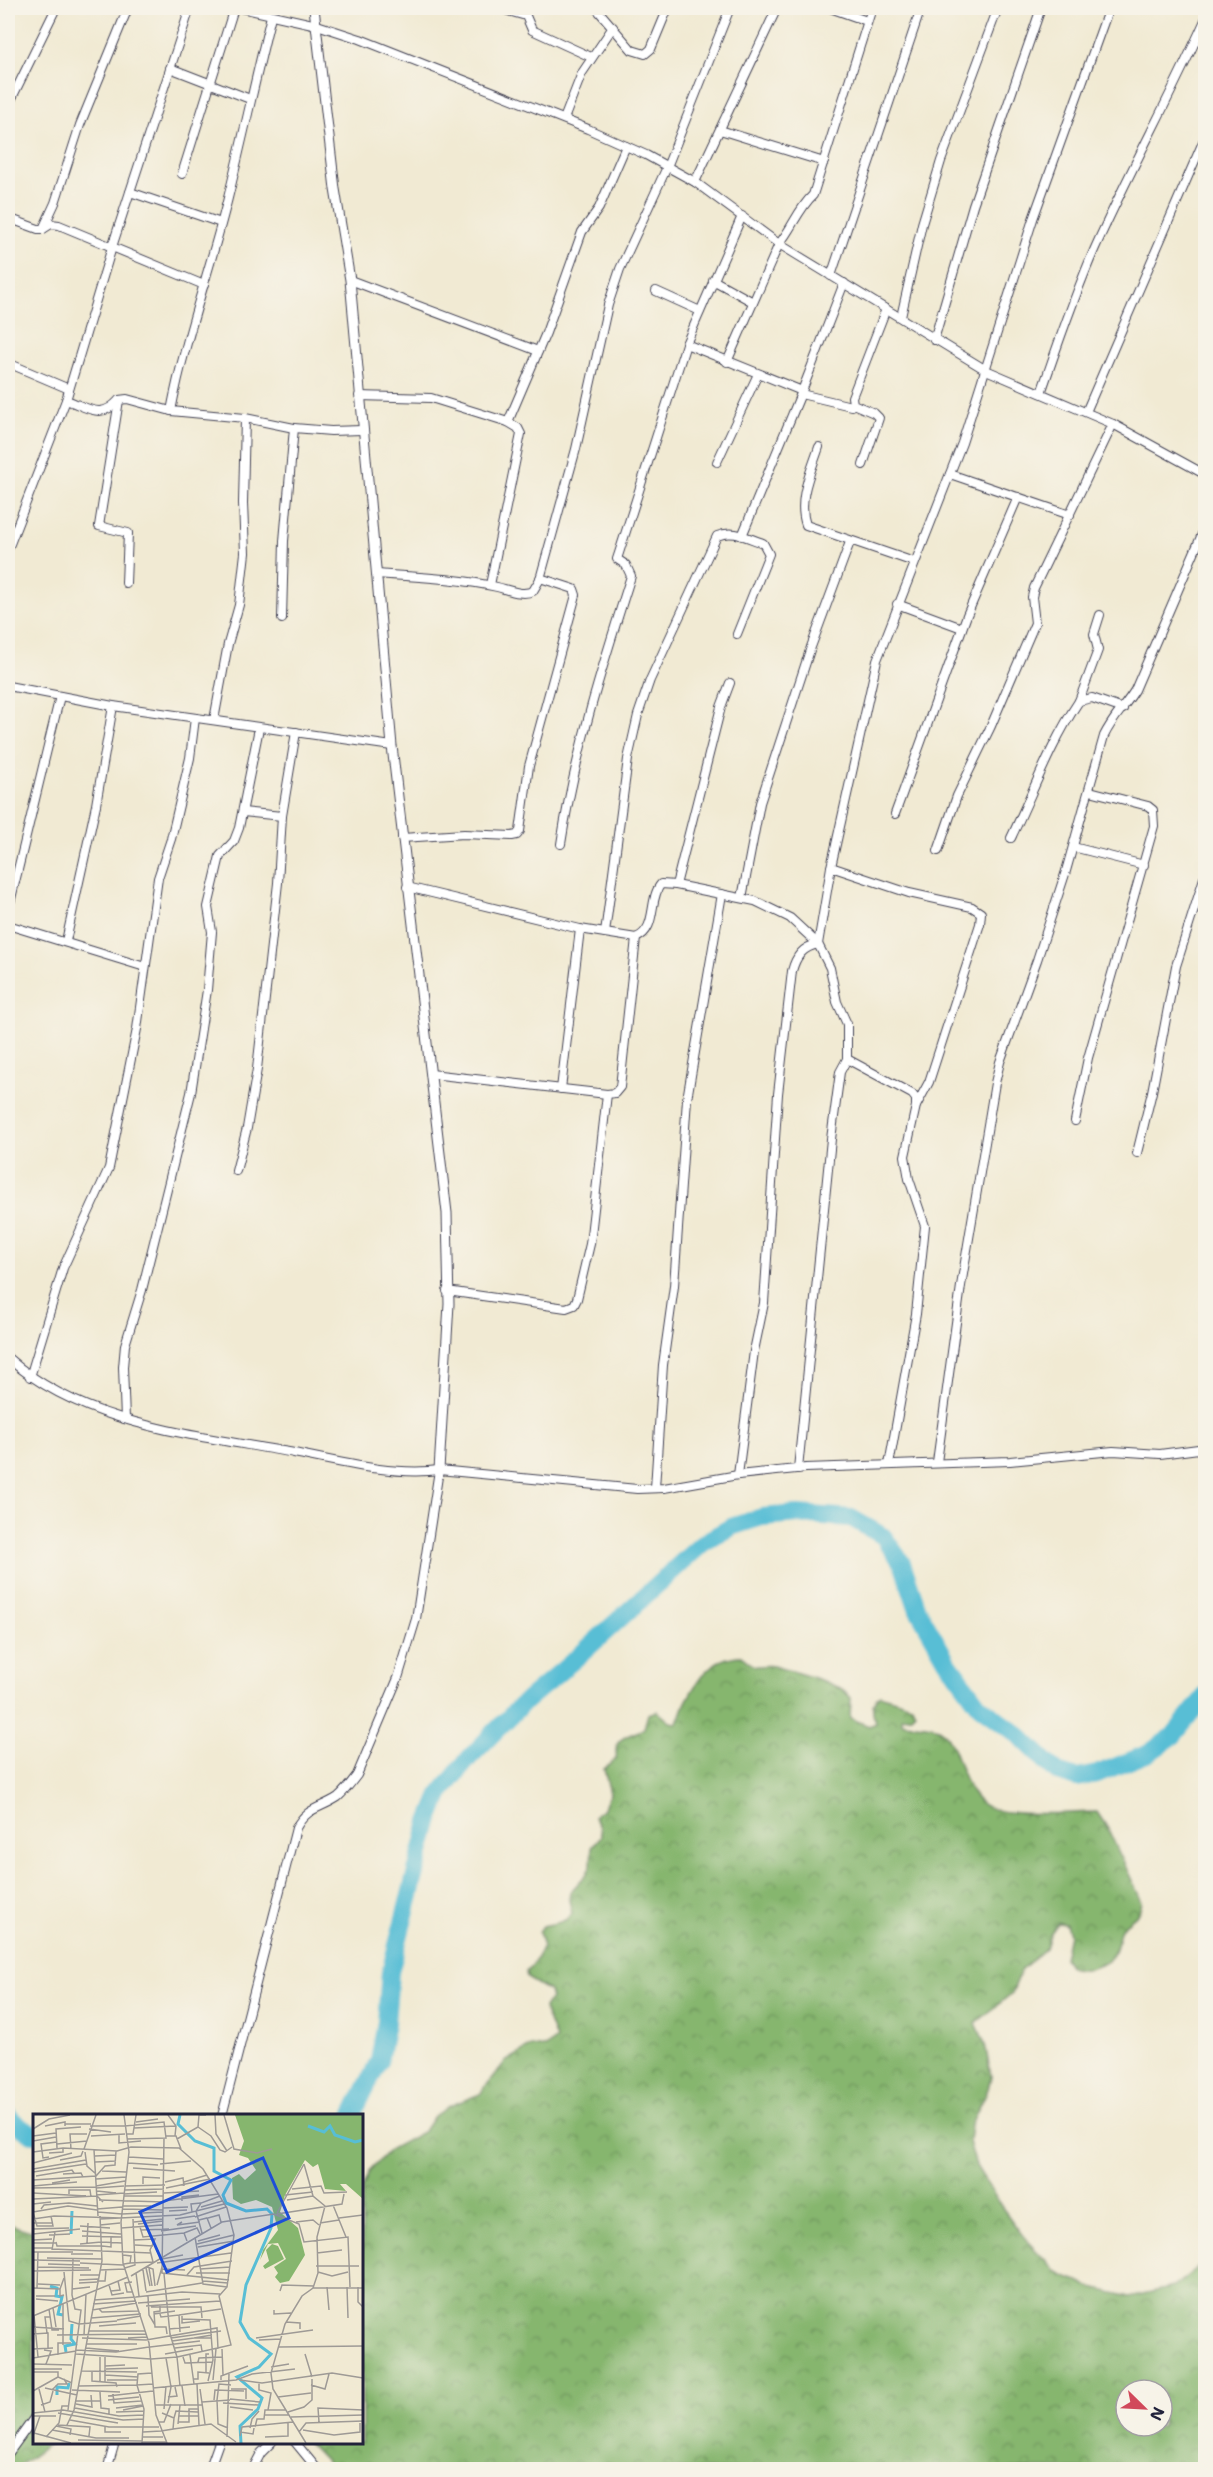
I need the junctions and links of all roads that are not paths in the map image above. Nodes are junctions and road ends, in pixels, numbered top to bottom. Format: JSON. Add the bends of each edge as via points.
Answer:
{"nodes":[{"id":1,"x":56,"y":8,"type":"edge"},
{"id":2,"x":128,"y":8,"type":"edge"},
{"id":3,"x":190,"y":8,"type":"edge"},
{"id":4,"x":234,"y":8,"type":"edge"},
{"id":5,"x":241,"y":8,"type":"edge"},
{"id":6,"x":314,"y":8,"type":"edge"},
{"id":7,"x":498,"y":8,"type":"edge"},
{"id":8,"x":596,"y":8,"type":"edge"},
{"id":9,"x":668,"y":8,"type":"edge"},
{"id":10,"x":730,"y":8,"type":"edge"},
{"id":11,"x":777,"y":8,"type":"edge"},
{"id":12,"x":830,"y":8,"type":"edge"},
{"id":13,"x":872,"y":8,"type":"edge"},
{"id":14,"x":921,"y":8,"type":"edge"},
{"id":15,"x":998,"y":8,"type":"edge"},
{"id":16,"x":1041,"y":8,"type":"edge"},
{"id":17,"x":1109,"y":8,"type":"edge"},
{"id":18,"x":271,"y":15,"type":"junction"},
{"id":19,"x":1206,"y":18,"type":"edge"},
{"id":20,"x":867,"y":21,"type":"junction"},
{"id":21,"x":316,"y":25,"type":"junction"},
{"id":22,"x":613,"y":27,"type":"junction"},
{"id":23,"x":591,"y":57,"type":"junction"},
{"id":24,"x":170,"y":68,"type":"junction"},
{"id":25,"x":212,"y":84,"type":"junction"},
{"id":26,"x":250,"y":99,"type":"junction"},
{"id":27,"x":8,"y":106,"type":"edge"},
{"id":28,"x":564,"y":119,"type":"junction"},
{"id":29,"x":720,"y":130,"type":"junction"},
{"id":30,"x":1206,"y":135,"type":"edge"},
{"id":31,"x":627,"y":146,"type":"junction"},
{"id":32,"x":824,"y":162,"type":"junction"},
{"id":33,"x":667,"y":167,"type":"junction"},
{"id":34,"x":182,"y":174,"type":"dead end"},
{"id":35,"x":695,"y":182,"type":"junction"},
{"id":36,"x":130,"y":192,"type":"junction"},
{"id":37,"x":742,"y":216,"type":"junction"},
{"id":38,"x":8,"y":218,"type":"edge"},
{"id":39,"x":221,"y":223,"type":"junction"},
{"id":40,"x":43,"y":229,"type":"junction"},
{"id":41,"x":779,"y":244,"type":"junction"},
{"id":42,"x":112,"y":248,"type":"junction"},
{"id":43,"x":831,"y":276,"type":"junction"},
{"id":44,"x":350,"y":280,"type":"junction"},
{"id":45,"x":713,"y":280,"type":"junction"},
{"id":46,"x":844,"y":283,"type":"junction"},
{"id":47,"x":204,"y":285,"type":"junction"},
{"id":48,"x":656,"y":291,"type":"dead end"},
{"id":49,"x":753,"y":302,"type":"junction"},
{"id":50,"x":886,"y":309,"type":"junction"},
{"id":51,"x":700,"y":311,"type":"junction"},
{"id":52,"x":901,"y":317,"type":"junction"},
{"id":53,"x":934,"y":340,"type":"junction"},
{"id":54,"x":686,"y":344,"type":"junction"},
{"id":55,"x":538,"y":351,"type":"junction"},
{"id":56,"x":728,"y":362,"type":"junction"},
{"id":57,"x":8,"y":363,"type":"edge"},
{"id":58,"x":986,"y":370,"type":"junction"},
{"id":59,"x":758,"y":374,"type":"junction"},
{"id":60,"x":69,"y":389,"type":"junction"},
{"id":61,"x":802,"y":391,"type":"junction"},
{"id":62,"x":1041,"y":393,"type":"junction"},
{"id":63,"x":359,"y":396,"type":"junction"},
{"id":64,"x":66,"y":400,"type":"junction"},
{"id":65,"x":119,"y":400,"type":"junction"},
{"id":66,"x":851,"y":406,"type":"dead end"},
{"id":67,"x":171,"y":411,"type":"junction"},
{"id":68,"x":1086,"y":412,"type":"junction"},
{"id":69,"x":245,"y":418,"type":"junction"},
{"id":70,"x":508,"y":422,"type":"junction"},
{"id":71,"x":1113,"y":424,"type":"junction"},
{"id":72,"x":294,"y":428,"type":"junction"},
{"id":73,"x":362,"y":430,"type":"junction"},
{"id":74,"x":819,"y":447,"type":"dead end"},
{"id":75,"x":717,"y":462,"type":"dead end"},
{"id":76,"x":863,"y":465,"type":"dead end"},
{"id":77,"x":950,"y":474,"type":"junction"},
{"id":78,"x":1206,"y":475,"type":"edge"},
{"id":79,"x":1018,"y":497,"type":"junction"},
{"id":80,"x":1070,"y":515,"type":"junction"},
{"id":81,"x":1206,"y":525,"type":"edge"},
{"id":82,"x":742,"y":536,"type":"junction"},
{"id":83,"x":850,"y":542,"type":"junction"},
{"id":84,"x":8,"y":549,"type":"edge"},
{"id":85,"x":914,"y":562,"type":"junction"},
{"id":86,"x":376,"y":574,"type":"junction"},
{"id":87,"x":540,"y":578,"type":"junction"},
{"id":88,"x":126,"y":583,"type":"dead end"},
{"id":89,"x":490,"y":585,"type":"junction"},
{"id":90,"x":897,"y":604,"type":"junction"},
{"id":91,"x":1101,"y":615,"type":"dead end"},
{"id":92,"x":282,"y":619,"type":"dead end"},
{"id":93,"x":962,"y":628,"type":"junction"},
{"id":94,"x":737,"y":634,"type":"dead end"},
{"id":95,"x":730,"y":683,"type":"dead end"},
{"id":96,"x":8,"y":687,"type":"edge"},
{"id":97,"x":60,"y":696,"type":"junction"},
{"id":98,"x":1079,"y":701,"type":"junction"},
{"id":99,"x":113,"y":706,"type":"junction"},
{"id":100,"x":1123,"y":709,"type":"junction"},
{"id":101,"x":195,"y":718,"type":"junction"},
{"id":102,"x":214,"y":720,"type":"junction"},
{"id":103,"x":259,"y":728,"type":"junction"},
{"id":104,"x":296,"y":732,"type":"junction"},
{"id":105,"x":392,"y":746,"type":"junction"},
{"id":106,"x":1090,"y":791,"type":"junction"},
{"id":107,"x":243,"y":812,"type":"junction"},
{"id":108,"x":895,"y":814,"type":"dead end"},
{"id":109,"x":282,"y":816,"type":"junction"},
{"id":110,"x":402,"y":837,"type":"junction"},
{"id":111,"x":1011,"y":838,"type":"dead end"},
{"id":112,"x":561,"y":844,"type":"dead end"},
{"id":113,"x":1073,"y":847,"type":"junction"},
{"id":114,"x":938,"y":851,"type":"dead end"},
{"id":115,"x":1144,"y":865,"type":"junction"},
{"id":116,"x":831,"y":867,"type":"junction"},
{"id":117,"x":1206,"y":872,"type":"edge"},
{"id":118,"x":676,"y":885,"type":"junction"},
{"id":119,"x":407,"y":886,"type":"junction"},
{"id":120,"x":722,"y":894,"type":"junction"},
{"id":121,"x":742,"y":898,"type":"junction"},
{"id":122,"x":8,"y":912,"type":"edge"},
{"id":123,"x":8,"y":925,"type":"edge"},
{"id":124,"x":580,"y":929,"type":"junction"},
{"id":125,"x":605,"y":933,"type":"junction"},
{"id":126,"x":636,"y":938,"type":"junction"},
{"id":127,"x":66,"y":941,"type":"junction"},
{"id":128,"x":818,"y":944,"type":"junction"},
{"id":129,"x":145,"y":967,"type":"junction"},
{"id":130,"x":847,"y":1059,"type":"junction"},
{"id":131,"x":431,"y":1074,"type":"junction"},
{"id":132,"x":561,"y":1089,"type":"junction"},
{"id":133,"x":607,"y":1094,"type":"junction"},
{"id":134,"x":916,"y":1106,"type":"junction"},
{"id":135,"x":1075,"y":1121,"type":"dead end"},
{"id":136,"x":1137,"y":1153,"type":"dead end"},
{"id":137,"x":236,"y":1171,"type":"dead end"},
{"id":138,"x":447,"y":1291,"type":"junction"},
{"id":139,"x":8,"y":1358,"type":"edge"},
{"id":140,"x":30,"y":1377,"type":"junction"},
{"id":141,"x":125,"y":1419,"type":"junction"},
{"id":142,"x":1206,"y":1448,"type":"edge"},
{"id":143,"x":937,"y":1462,"type":"junction"},
{"id":144,"x":889,"y":1465,"type":"junction"},
{"id":145,"x":798,"y":1469,"type":"junction"},
{"id":146,"x":439,"y":1470,"type":"junction"},
{"id":147,"x":738,"y":1475,"type":"junction"},
{"id":148,"x":655,"y":1488,"type":"junction"},
{"id":149,"x":222,"y":2114,"type":"edge"},
{"id":150,"x":33,"y":2419,"type":"edge"},
{"id":151,"x":114,"y":2444,"type":"edge"},
{"id":152,"x":218,"y":2444,"type":"edge"},
{"id":153,"x":270,"y":2444,"type":"edge"},
{"id":154,"x":297,"y":2444,"type":"edge"},
{"id":155,"x":8,"y":2454,"type":"edge"},
{"id":156,"x":107,"y":2469,"type":"edge"},
{"id":157,"x":209,"y":2469,"type":"edge"},
{"id":158,"x":252,"y":2469,"type":"edge"},
{"id":159,"x":318,"y":2469,"type":"edge"}],
"edges":[{"from":1,"to":27,"type":"street"},
{"from":2,"to":40,"type":"street"},
{"from":3,"to":24,"type":"street"},
{"from":4,"to":25,"type":"street"},
{"from":5,"to":18,"type":"street"},
{"from":6,"to":21,"type":"street"},
{"from":7,"to":23,"type":"street","via":[[526,16],[532,30]]},
{"from":8,"to":22,"type":"street"},
{"from":9,"to":22,"type":"street","via":[[651,49],[645,54],[632,50]]},
{"from":10,"to":33,"type":"street"},
{"from":11,"to":29,"type":"street"},
{"from":12,"to":20,"type":"street"},
{"from":13,"to":20,"type":"street"},
{"from":14,"to":43,"type":"street"},
{"from":15,"to":52,"type":"street","via":[[941,161]]},
{"from":16,"to":53,"type":"street","via":[[973,205]]},
{"from":17,"to":58,"type":"street","via":[[1033,219]]},
{"from":18,"to":21,"type":"street"},
{"from":18,"to":26,"type":"street"},
{"from":19,"to":62,"type":"street","via":[[1095,248]]},
{"from":20,"to":32,"type":"street"},
{"from":21,"to":28,"type":"street"},
{"from":21,"to":44,"type":"street"},
{"from":22,"to":23,"type":"street"},
{"from":23,"to":28,"type":"street"},
{"from":24,"to":25,"type":"street"},
{"from":24,"to":36,"type":"street"},
{"from":25,"to":26,"type":"street"},
{"from":25,"to":34,"type":"street"},
{"from":26,"to":39,"type":"street"},
{"from":28,"to":31,"type":"street"},
{"from":29,"to":32,"type":"street"},
{"from":29,"to":35,"type":"street"},
{"from":30,"to":68,"type":"street"},
{"from":31,"to":33,"type":"street"},
{"from":31,"to":55,"type":"street","via":[[598,208],[582,231]]},
{"from":32,"to":41,"type":"street","via":[[813,195]]},
{"from":33,"to":35,"type":"street"},
{"from":33,"to":87,"type":"street","via":[[620,269],[608,305],[576,449]]},
{"from":35,"to":37,"type":"street"},
{"from":36,"to":39,"type":"street"},
{"from":36,"to":42,"type":"street"},
{"from":37,"to":41,"type":"street"},
{"from":37,"to":45,"type":"street"},
{"from":38,"to":40,"type":"street"},
{"from":39,"to":47,"type":"street"},
{"from":40,"to":42,"type":"street","via":[[59,225]]},
{"from":41,"to":43,"type":"street"},
{"from":41,"to":49,"type":"street"},
{"from":42,"to":47,"type":"street"},
{"from":42,"to":60,"type":"street"},
{"from":43,"to":46,"type":"street"},
{"from":44,"to":55,"type":"street"},
{"from":44,"to":63,"type":"street"},
{"from":45,"to":49,"type":"street"},
{"from":45,"to":51,"type":"street"},
{"from":46,"to":50,"type":"street"},
{"from":46,"to":61,"type":"street"},
{"from":47,"to":67,"type":"street","via":[[181,359]]},
{"from":48,"to":51,"type":"street"},
{"from":49,"to":56,"type":"street"},
{"from":50,"to":52,"type":"street"},
{"from":50,"to":76,"type":"street","via":[[852,397],[854,404],[879,418]]},
{"from":51,"to":54,"type":"street"},
{"from":52,"to":53,"type":"street"},
{"from":53,"to":58,"type":"street"},
{"from":54,"to":56,"type":"street"},
{"from":54,"to":112,"type":"street","via":[[617,559],[631,576],[576,762]]},
{"from":55,"to":70,"type":"street"},
{"from":56,"to":59,"type":"street"},
{"from":57,"to":60,"type":"street"},
{"from":58,"to":62,"type":"street"},
{"from":58,"to":77,"type":"street"},
{"from":59,"to":61,"type":"street"},
{"from":59,"to":75,"type":"street"},
{"from":60,"to":64,"type":"street"},
{"from":61,"to":66,"type":"street","via":[[801,394]]},
{"from":61,"to":82,"type":"street"},
{"from":62,"to":68,"type":"street"},
{"from":63,"to":70,"type":"street","via":[[431,398]]},
{"from":63,"to":73,"type":"street"},
{"from":64,"to":65,"type":"street","via":[[102,412]]},
{"from":64,"to":84,"type":"street"},
{"from":65,"to":67,"type":"street"},
{"from":65,"to":88,"type":"street","via":[[99,526],[128,533]]},
{"from":67,"to":69,"type":"street"},
{"from":68,"to":71,"type":"street"},
{"from":69,"to":72,"type":"street"},
{"from":69,"to":102,"type":"street","via":[[245,553],[239,605]]},
{"from":70,"to":89,"type":"street","via":[[521,434]]},
{"from":71,"to":78,"type":"street"},
{"from":71,"to":80,"type":"street"},
{"from":72,"to":73,"type":"street"},
{"from":72,"to":92,"type":"street"},
{"from":73,"to":86,"type":"street"},
{"from":74,"to":83,"type":"street","via":[[804,494],[806,525]]},
{"from":77,"to":79,"type":"street"},
{"from":77,"to":85,"type":"street"},
{"from":79,"to":80,"type":"street"},
{"from":79,"to":93,"type":"street"},
{"from":80,"to":114,"type":"street","via":[[1034,588],[1035,623],[957,796]]},
{"from":81,"to":100,"type":"street","via":[[1135,690]]},
{"from":82,"to":94,"type":"street","via":[[763,543],[769,554]]},
{"from":82,"to":125,"type":"street","via":[[732,532],[717,536],[650,680],[628,759]]},
{"from":83,"to":85,"type":"street"},
{"from":83,"to":121,"type":"street","via":[[760,803]]},
{"from":85,"to":90,"type":"street"},
{"from":86,"to":89,"type":"street"},
{"from":86,"to":105,"type":"street"},
{"from":87,"to":89,"type":"street","via":[[528,594]]},
{"from":87,"to":110,"type":"street","via":[[574,589],[576,595],[529,766],[520,831],[512,836]]},
{"from":90,"to":93,"type":"street"},
{"from":90,"to":116,"type":"street","via":[[877,660]]},
{"from":91,"to":98,"type":"street","via":[[1094,634],[1098,650]]},
{"from":93,"to":108,"type":"street"},
{"from":95,"to":118,"type":"street"},
{"from":96,"to":97,"type":"street"},
{"from":97,"to":99,"type":"street"},
{"from":97,"to":122,"type":"street"},
{"from":98,"to":100,"type":"street","via":[[1092,698]]},
{"from":98,"to":111,"type":"street","via":[[1060,730]]},
{"from":99,"to":101,"type":"street"},
{"from":99,"to":127,"type":"street"},
{"from":100,"to":106,"type":"street","via":[[1104,736]]},
{"from":101,"to":102,"type":"street"},
{"from":101,"to":129,"type":"street","via":[[190,758],[158,878]]},
{"from":102,"to":103,"type":"street"},
{"from":103,"to":104,"type":"street"},
{"from":103,"to":107,"type":"street"},
{"from":104,"to":105,"type":"street"},
{"from":104,"to":109,"type":"street"},
{"from":105,"to":110,"type":"street"},
{"from":106,"to":113,"type":"street"},
{"from":106,"to":115,"type":"street","via":[[1153,810],[1154,826]]},
{"from":107,"to":109,"type":"street"},
{"from":107,"to":141,"type":"street","via":[[234,841],[219,856],[210,899],[212,932],[204,1013],[190,1093],[125,1345]]},
{"from":109,"to":137,"type":"street","via":[[257,1069]]},
{"from":110,"to":119,"type":"street"},
{"from":113,"to":115,"type":"street"},
{"from":113,"to":143,"type":"street","via":[[995,1083]]},
{"from":115,"to":135,"type":"street","via":[[1088,1058]]},
{"from":116,"to":128,"type":"street"},
{"from":116,"to":134,"type":"street","via":[[972,907],[981,913],[929,1082]]},
{"from":117,"to":136,"type":"street","via":[[1176,966]]},
{"from":118,"to":120,"type":"street"},
{"from":118,"to":126,"type":"street","via":[[665,883],[656,890],[648,927],[643,936]]},
{"from":119,"to":124,"type":"street"},
{"from":119,"to":131,"type":"street"},
{"from":120,"to":121,"type":"street"},
{"from":120,"to":148,"type":"street","via":[[687,1099]]},
{"from":121,"to":128,"type":"street","via":[[790,918]]},
{"from":123,"to":127,"type":"street"},
{"from":124,"to":125,"type":"street"},
{"from":124,"to":132,"type":"street"},
{"from":125,"to":126,"type":"street"},
{"from":126,"to":133,"type":"street","via":[[620,1087]]},
{"from":127,"to":129,"type":"street"},
{"from":128,"to":130,"type":"street","via":[[830,968],[837,1002],[847,1024]]},
{"from":128,"to":147,"type":"street","via":[[799,954],[792,971],[778,1094],[764,1303]]},
{"from":129,"to":140,"type":"street","via":[[137,1029],[109,1168],[63,1268]]},
{"from":130,"to":134,"type":"street","via":[[912,1094]]},
{"from":130,"to":145,"type":"street","via":[[840,1072],[831,1139]]},
{"from":131,"to":132,"type":"street"},
{"from":131,"to":138,"type":"street","via":[[447,1213]]},
{"from":132,"to":133,"type":"street"},
{"from":133,"to":138,"type":"street","via":[[590,1244],[574,1305],[566,1308]]},
{"from":134,"to":144,"type":"street","via":[[905,1156],[925,1226],[912,1336]]},
{"from":138,"to":146,"type":"street"},
{"from":139,"to":140,"type":"street"},
{"from":140,"to":141,"type":"street","via":[[61,1395]]},
{"from":141,"to":146,"type":"street","via":[[359,1465],[412,1472]]},
{"from":142,"to":143,"type":"street","via":[[1160,1454],[1113,1451],[1010,1461]]},
{"from":143,"to":144,"type":"street"},
{"from":144,"to":145,"type":"street"},
{"from":145,"to":147,"type":"street"},
{"from":146,"to":148,"type":"street"},
{"from":146,"to":149,"type":"street","via":[[416,1619],[398,1678],[357,1775],[336,1798],[308,1811],[296,1828]]},
{"from":147,"to":148,"type":"street"},
{"from":150,"to":155,"type":"street"},
{"from":151,"to":156,"type":"street"},
{"from":152,"to":157,"type":"street"},
{"from":153,"to":158,"type":"street"},
{"from":154,"to":159,"type":"street"}]}
